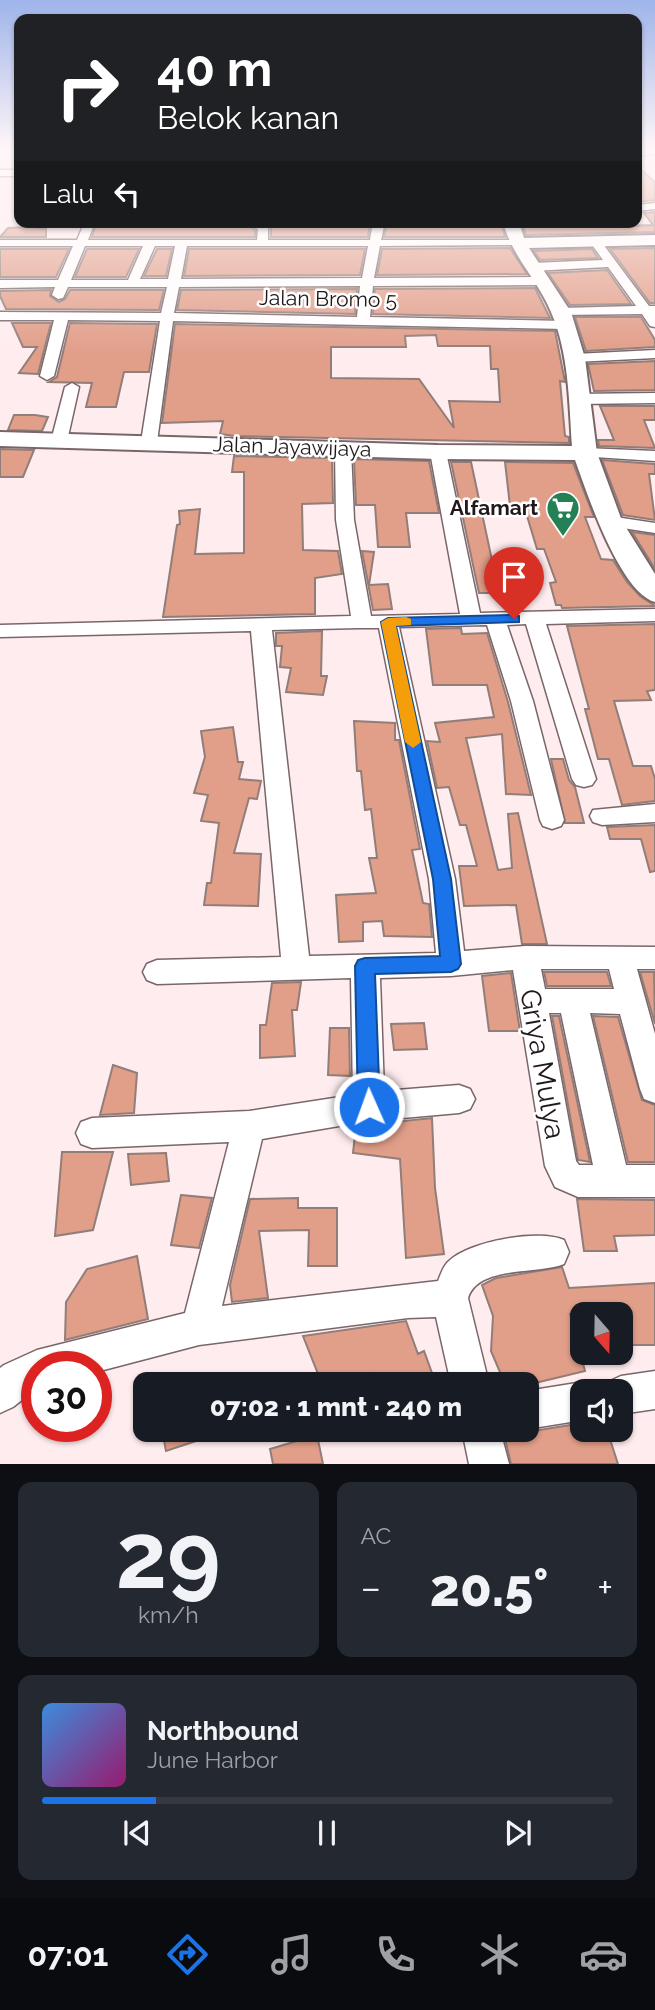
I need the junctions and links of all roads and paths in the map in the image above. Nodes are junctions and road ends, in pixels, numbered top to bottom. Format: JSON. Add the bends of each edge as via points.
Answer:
{"nodes":[{"id":1,"x":87,"y":228,"type":"edge"},
{"id":2,"x":263,"y":228,"type":"edge"},
{"id":3,"x":378,"y":228,"type":"edge"},
{"id":4,"x":163,"y":230,"type":"dead end"},
{"id":5,"x":514,"y":233,"type":"edge"},
{"id":6,"x":655,"y":240,"type":"edge"},
{"id":7,"x":82,"y":241,"type":"junction"},
{"id":8,"x":153,"y":242,"type":"junction"},
{"id":9,"x":182,"y":242,"type":"junction"},
{"id":10,"x":262,"y":242,"type":"junction"},
{"id":11,"x":376,"y":242,"type":"junction"},
{"id":12,"x":596,"y":242,"type":"junction"},
{"id":13,"x":0,"y":243,"type":"edge"},
{"id":14,"x":611,"y":263,"type":"junction"},
{"id":15,"x":536,"y":274,"type":"junction"},
{"id":16,"x":134,"y":281,"type":"junction"},
{"id":17,"x":173,"y":281,"type":"junction"},
{"id":18,"x":367,"y":282,"type":"junction"},
{"id":19,"x":64,"y":283,"type":"junction"},
{"id":20,"x":0,"y":284,"type":"edge"},
{"id":21,"x":650,"y":310,"type":"edge"},
{"id":22,"x":0,"y":316,"type":"edge"},
{"id":23,"x":54,"y":316,"type":"junction"},
{"id":24,"x":167,"y":317,"type":"junction"},
{"id":25,"x":563,"y":318,"type":"junction"},
{"id":26,"x":363,"y":320,"type":"junction"},
{"id":27,"x":655,"y":323,"type":"edge"},
{"id":28,"x":655,"y":354,"type":"edge"},
{"id":29,"x":575,"y":358,"type":"junction"},
{"id":30,"x":47,"y":376,"type":"dead end"},
{"id":31,"x":72,"y":387,"type":"dead end"},
{"id":32,"x":655,"y":398,"type":"edge"},
{"id":33,"x":577,"y":399,"type":"junction"},
{"id":34,"x":0,"y":439,"type":"edge"},
{"id":35,"x":60,"y":440,"type":"junction"},
{"id":36,"x":149,"y":442,"type":"junction"},
{"id":37,"x":343,"y":449,"type":"junction"},
{"id":38,"x":438,"y":452,"type":"junction"},
{"id":39,"x":584,"y":453,"type":"junction"},
{"id":40,"x":655,"y":456,"type":"edge"},
{"id":41,"x":609,"y":521,"type":"junction"},
{"id":42,"x":655,"y":528,"type":"edge"},
{"id":43,"x":655,"y":593,"type":"edge"},
{"id":44,"x":470,"y":614,"type":"dead end"},
{"id":45,"x":655,"y":615,"type":"edge"},
{"id":46,"x":534,"y":618,"type":"junction"},
{"id":47,"x":495,"y":620,"type":"junction"},
{"id":48,"x":388,"y":622,"type":"junction"},
{"id":49,"x":362,"y":623,"type":"junction"},
{"id":50,"x":261,"y":625,"type":"junction"},
{"id":51,"x":0,"y":631,"type":"edge"},
{"id":52,"x":584,"y":779,"type":"dead end"},
{"id":53,"x":655,"y":813,"type":"edge"},
{"id":54,"x":602,"y":816,"type":"dead end"},
{"id":55,"x":552,"y":820,"type":"dead end"},
{"id":56,"x":525,"y":957,"type":"junction"},
{"id":57,"x":620,"y":958,"type":"junction"},
{"id":58,"x":655,"y":958,"type":"edge"},
{"id":59,"x":451,"y":964,"type":"junction"},
{"id":60,"x":365,"y":966,"type":"junction"},
{"id":61,"x":296,"y":968,"type":"junction"},
{"id":62,"x":157,"y":972,"type":"dead end"},
{"id":63,"x":573,"y":1000,"type":"junction"},
{"id":64,"x":533,"y":1002,"type":"junction"},
{"id":65,"x":631,"y":1002,"type":"junction"},
{"id":66,"x":655,"y":1089,"type":"edge"},
{"id":67,"x":459,"y":1099,"type":"dead end"},
{"id":68,"x":369,"y":1107,"type":"junction"},
{"id":69,"x":249,"y":1126,"type":"junction"},
{"id":70,"x":92,"y":1133,"type":"dead end"},
{"id":71,"x":613,"y":1180,"type":"junction"},
{"id":72,"x":655,"y":1181,"type":"edge"},
{"id":73,"x":552,"y":1252,"type":"dead end"},
{"id":74,"x":450,"y":1298,"type":"junction"},
{"id":75,"x":199,"y":1327,"type":"junction"},
{"id":76,"x":107,"y":1351,"type":"edge"},
{"id":77,"x":467,"y":1372,"type":"edge"},
{"id":78,"x":21,"y":1376,"type":"edge"},
{"id":79,"x":655,"y":1390,"type":"edge"},
{"id":80,"x":633,"y":1393,"type":"edge"},
{"id":81,"x":0,"y":1394,"type":"edge"},
{"id":82,"x":570,"y":1403,"type":"edge"},
{"id":83,"x":539,"y":1408,"type":"edge"},
{"id":84,"x":484,"y":1442,"type":"edge"},
{"id":85,"x":489,"y":1464,"type":"edge"}],
"edges":[{"from":1,"to":7,"type":"street"},
{"from":2,"to":10,"type":"street"},
{"from":3,"to":11,"type":"street"},
{"from":4,"to":8,"type":"street"},
{"from":5,"to":11,"type":"street"},
{"from":5,"to":12,"type":"main road"},
{"from":5,"to":15,"type":"main road"},
{"from":6,"to":12,"type":"main road"},
{"from":7,"to":8,"type":"street"},
{"from":7,"to":13,"type":"street"},
{"from":7,"to":19,"type":"street"},
{"from":8,"to":9,"type":"street"},
{"from":8,"to":16,"type":"street"},
{"from":9,"to":10,"type":"street"},
{"from":9,"to":17,"type":"street"},
{"from":10,"to":11,"type":"street"},
{"from":11,"to":18,"type":"street"},
{"from":12,"to":14,"type":"street"},
{"from":14,"to":15,"type":"street"},
{"from":14,"to":21,"type":"street"},
{"from":15,"to":18,"type":"street"},
{"from":15,"to":25,"type":"main road"},
{"from":16,"to":17,"type":"street"},
{"from":16,"to":19,"type":"street"},
{"from":17,"to":18,"type":"street"},
{"from":17,"to":24,"type":"street"},
{"from":18,"to":26,"type":"street"},
{"from":19,"to":20,"type":"street"},
{"from":19,"to":23,"type":"street"},
{"from":21,"to":25,"type":"street","name":"Jalan Bromo 5"},
{"from":21,"to":27,"type":"street"},
{"from":22,"to":23,"type":"street","name":"Jalan Bromo 5"},
{"from":23,"to":24,"type":"street","name":"Jalan Bromo 5"},
{"from":23,"to":30,"type":"street"},
{"from":24,"to":26,"type":"street","name":"Jalan Bromo 5"},
{"from":24,"to":36,"type":"street"},
{"from":25,"to":26,"type":"street","name":"Jalan Bromo 5"},
{"from":25,"to":29,"type":"main road"},
{"from":28,"to":29,"type":"street"},
{"from":29,"to":33,"type":"main road"},
{"from":31,"to":35,"type":"street"},
{"from":32,"to":33,"type":"street"},
{"from":33,"to":39,"type":"main road"},
{"from":34,"to":35,"type":"main road","name":"Jalan Jayawijaya"},
{"from":35,"to":36,"type":"main road","name":"Jalan Jayawijaya"},
{"from":36,"to":37,"type":"main road","name":"Jalan Jayawijaya"},
{"from":37,"to":38,"type":"main road","name":"Jalan Jayawijaya"},
{"from":37,"to":49,"type":"street","via":[[345,520]]},
{"from":38,"to":39,"type":"main road","name":"Jalan Jayawijaya"},
{"from":38,"to":44,"type":"street"},
{"from":39,"to":40,"type":"street"},
{"from":39,"to":41,"type":"main road"},
{"from":41,"to":42,"type":"street"},
{"from":41,"to":43,"type":"main road"},
{"from":45,"to":46,"type":"street"},
{"from":46,"to":47,"type":"street"},
{"from":46,"to":52,"type":"street"},
{"from":47,"to":48,"type":"street"},
{"from":47,"to":55,"type":"street","via":[[522,701]]},
{"from":48,"to":49,"type":"street"},
{"from":48,"to":59,"type":"street","via":[[442,879]]},
{"from":49,"to":50,"type":"street"},
{"from":50,"to":51,"type":"street"},
{"from":50,"to":61,"type":"street"},
{"from":53,"to":54,"type":"street"},
{"from":56,"to":57,"type":"street","name":"Griya Mulya"},
{"from":56,"to":59,"type":"street"},
{"from":56,"to":64,"type":"street","name":"Griya Mulya"},
{"from":57,"to":58,"type":"street","name":"Griya Mulya"},
{"from":57,"to":65,"type":"street"},
{"from":59,"to":60,"type":"street"},
{"from":60,"to":61,"type":"street"},
{"from":60,"to":68,"type":"street"},
{"from":61,"to":62,"type":"street"},
{"from":63,"to":64,"type":"street"},
{"from":63,"to":65,"type":"street"},
{"from":63,"to":71,"type":"street"},
{"from":64,"to":71,"type":"street","name":"Griya Mulya","via":[[561,1166],[567,1176],[578,1181]]},
{"from":65,"to":66,"type":"street"},
{"from":67,"to":68,"type":"street"},
{"from":68,"to":69,"type":"street"},
{"from":69,"to":70,"type":"street"},
{"from":69,"to":75,"type":"street"},
{"from":71,"to":72,"type":"street","name":"Griya Mulya"},
{"from":73,"to":74,"type":"street","via":[[471,1267],[460,1274]]},
{"from":74,"to":75,"type":"street"},
{"from":74,"to":77,"type":"street"},
{"from":75,"to":76,"type":"street"},
{"from":78,"to":81,"type":"street"},
{"from":79,"to":80,"type":"street"},
{"from":82,"to":83,"type":"street"},
{"from":84,"to":85,"type":"street"}]}
